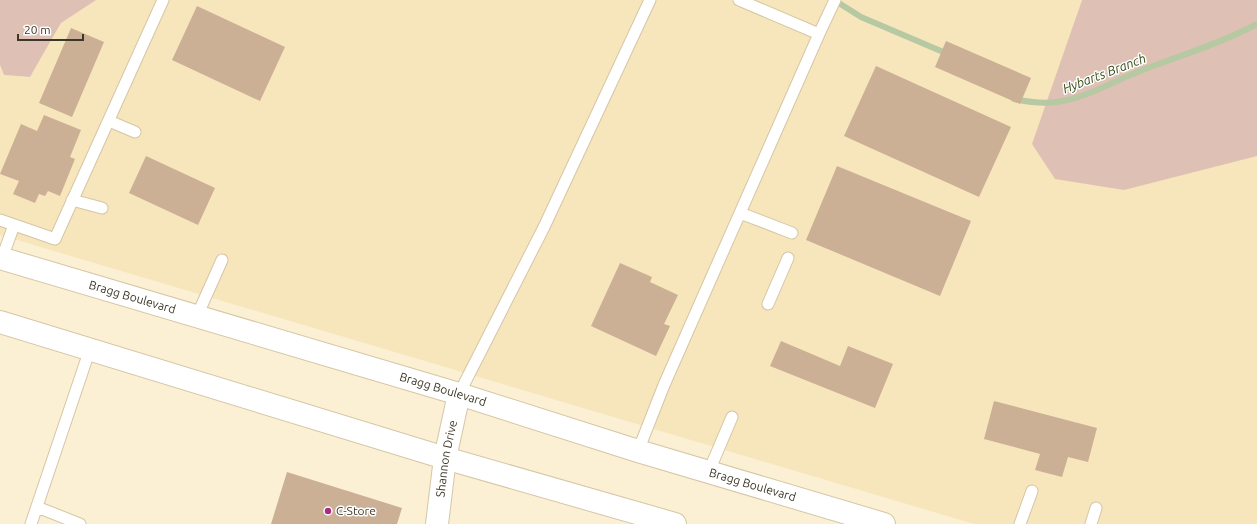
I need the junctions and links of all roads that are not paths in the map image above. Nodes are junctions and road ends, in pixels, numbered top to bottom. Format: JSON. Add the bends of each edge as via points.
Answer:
{"nodes":[{"id":1,"x":163,"y":0,"type":"edge"},
{"id":2,"x":650,"y":0,"type":"edge"},
{"id":3,"x":739,"y":0,"type":"edge"},
{"id":4,"x":835,"y":0,"type":"edge"},
{"id":5,"x":819,"y":34,"type":"junction"},
{"id":6,"x":108,"y":120,"type":"junction"},
{"id":7,"x":135,"y":132,"type":"dead end"},
{"id":8,"x":72,"y":200,"type":"junction"},
{"id":9,"x":102,"y":208,"type":"dead end"},
{"id":10,"x":740,"y":213,"type":"junction"},
{"id":11,"x":0,"y":220,"type":"edge"},
{"id":12,"x":14,"y":225,"type":"junction"},
{"id":13,"x":792,"y":233,"type":"dead end"},
{"id":14,"x":1,"y":258,"type":"edge"},
{"id":15,"x":788,"y":258,"type":"dead end"},
{"id":16,"x":222,"y":260,"type":"dead end"},
{"id":17,"x":768,"y":304,"type":"dead end"},
{"id":18,"x":197,"y":316,"type":"junction"},
{"id":19,"x":0,"y":322,"type":"edge"},
{"id":20,"x":90,"y":349,"type":"junction"},
{"id":21,"x":460,"y":394,"type":"junction"},
{"id":22,"x":732,"y":417,"type":"dead end"},
{"id":23,"x":638,"y":450,"type":"junction"},
{"id":24,"x":445,"y":458,"type":"junction"},
{"id":25,"x":709,"y":472,"type":"junction"},
{"id":26,"x":1032,"y":491,"type":"dead end"},
{"id":27,"x":37,"y":507,"type":"junction"},
{"id":28,"x":1096,"y":508,"type":"dead end"},
{"id":29,"x":31,"y":524,"type":"edge"},
{"id":30,"x":80,"y":524,"type":"edge"},
{"id":31,"x":437,"y":524,"type":"edge"},
{"id":32,"x":675,"y":524,"type":"edge"},
{"id":33,"x":884,"y":524,"type":"edge"},
{"id":34,"x":1020,"y":524,"type":"edge"},
{"id":35,"x":1091,"y":524,"type":"edge"}],
"edges":[{"from":1,"to":6,"type":"lane"},
{"from":2,"to":21,"type":"lane","via":[[544,227]]},
{"from":3,"to":5,"type":"lane"},
{"from":4,"to":5,"type":"lane"},
{"from":5,"to":10,"type":"lane"},
{"from":6,"to":7,"type":"lane"},
{"from":6,"to":8,"type":"lane"},
{"from":8,"to":9,"type":"lane"},
{"from":8,"to":12,"type":"lane","via":[[55,239]]},
{"from":10,"to":13,"type":"lane"},
{"from":10,"to":23,"type":"lane"},
{"from":11,"to":12,"type":"lane"},
{"from":12,"to":14,"type":"lane"},
{"from":14,"to":18,"type":"main road","name":"Bragg Boulevard"},
{"from":15,"to":17,"type":"lane"},
{"from":16,"to":18,"type":"lane"},
{"from":18,"to":21,"type":"main road","name":"Bragg Boulevard"},
{"from":19,"to":20,"type":"main road"},
{"from":20,"to":24,"type":"main road"},
{"from":20,"to":27,"type":"lane"},
{"from":21,"to":23,"type":"main road","name":"Bragg Boulevard"},
{"from":21,"to":24,"type":"main road","name":"Shannon Drive"},
{"from":22,"to":25,"type":"lane"},
{"from":23,"to":25,"type":"main road","name":"Bragg Boulevard"},
{"from":24,"to":31,"type":"main road","name":"Shannon Drive"},
{"from":24,"to":32,"type":"main road"},
{"from":25,"to":33,"type":"main road","name":"Bragg Boulevard"},
{"from":26,"to":34,"type":"lane"},
{"from":27,"to":29,"type":"lane"},
{"from":27,"to":30,"type":"lane"},
{"from":28,"to":35,"type":"lane"}]}
